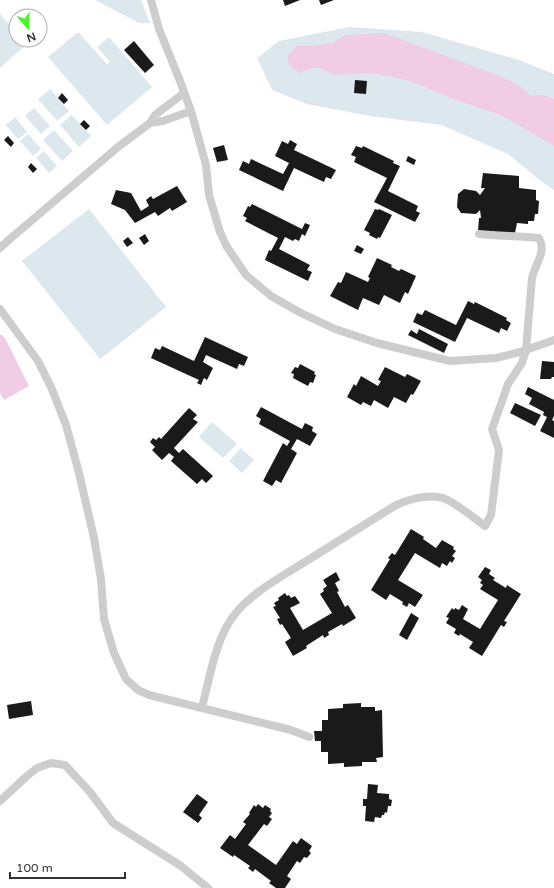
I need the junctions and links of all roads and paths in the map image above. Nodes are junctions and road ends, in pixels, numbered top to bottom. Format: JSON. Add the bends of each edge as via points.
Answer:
{"nodes":[{"id":1,"x":151,"y":0,"type":"edge"},
{"id":2,"x":184,"y":93,"type":"junction"},
{"id":3,"x":191,"y":111,"type":"junction"},
{"id":4,"x":150,"y":123,"type":"junction"},
{"id":5,"x":479,"y":234,"type":"dead end"},
{"id":6,"x":0,"y":248,"type":"edge"},
{"id":7,"x":0,"y":309,"type":"edge"},
{"id":8,"x":554,"y":340,"type":"edge"},
{"id":9,"x":526,"y":350,"type":"junction"},
{"id":10,"x":202,"y":707,"type":"junction"},
{"id":11,"x":309,"y":737,"type":"dead end"},
{"id":12,"x":0,"y":801,"type":"edge"},
{"id":13,"x":208,"y":888,"type":"edge"}],
"edges":[{"from":1,"to":2,"type":"street","via":[[159,29]]},
{"from":2,"to":3,"type":"street"},
{"from":2,"to":4,"type":"street","via":[[155,115]]},
{"from":3,"to":4,"type":"street"},
{"from":3,"to":9,"type":"street","via":[[206,165],[209,195],[220,232],[246,275],[271,296],[335,329],[377,343],[450,361],[496,358]]},
{"from":4,"to":6,"type":"street","via":[[118,147]]},
{"from":5,"to":9,"type":"street","via":[[538,238],[542,244],[542,252],[532,278]]},
{"from":7,"to":10,"type":"street","via":[[38,361],[66,424],[94,538],[104,619],[114,653],[126,679],[138,690],[149,695]]},
{"from":8,"to":9,"type":"street"},
{"from":9,"to":10,"type":"street","via":[[522,363],[508,384],[492,429],[499,450],[491,515],[485,526],[443,498],[423,497],[396,505],[292,570],[246,601],[227,626]]},
{"from":10,"to":11,"type":"street"},
{"from":12,"to":13,"type":"street","via":[[37,768],[52,763],[65,765],[90,792],[113,824],[181,866]]}]}
